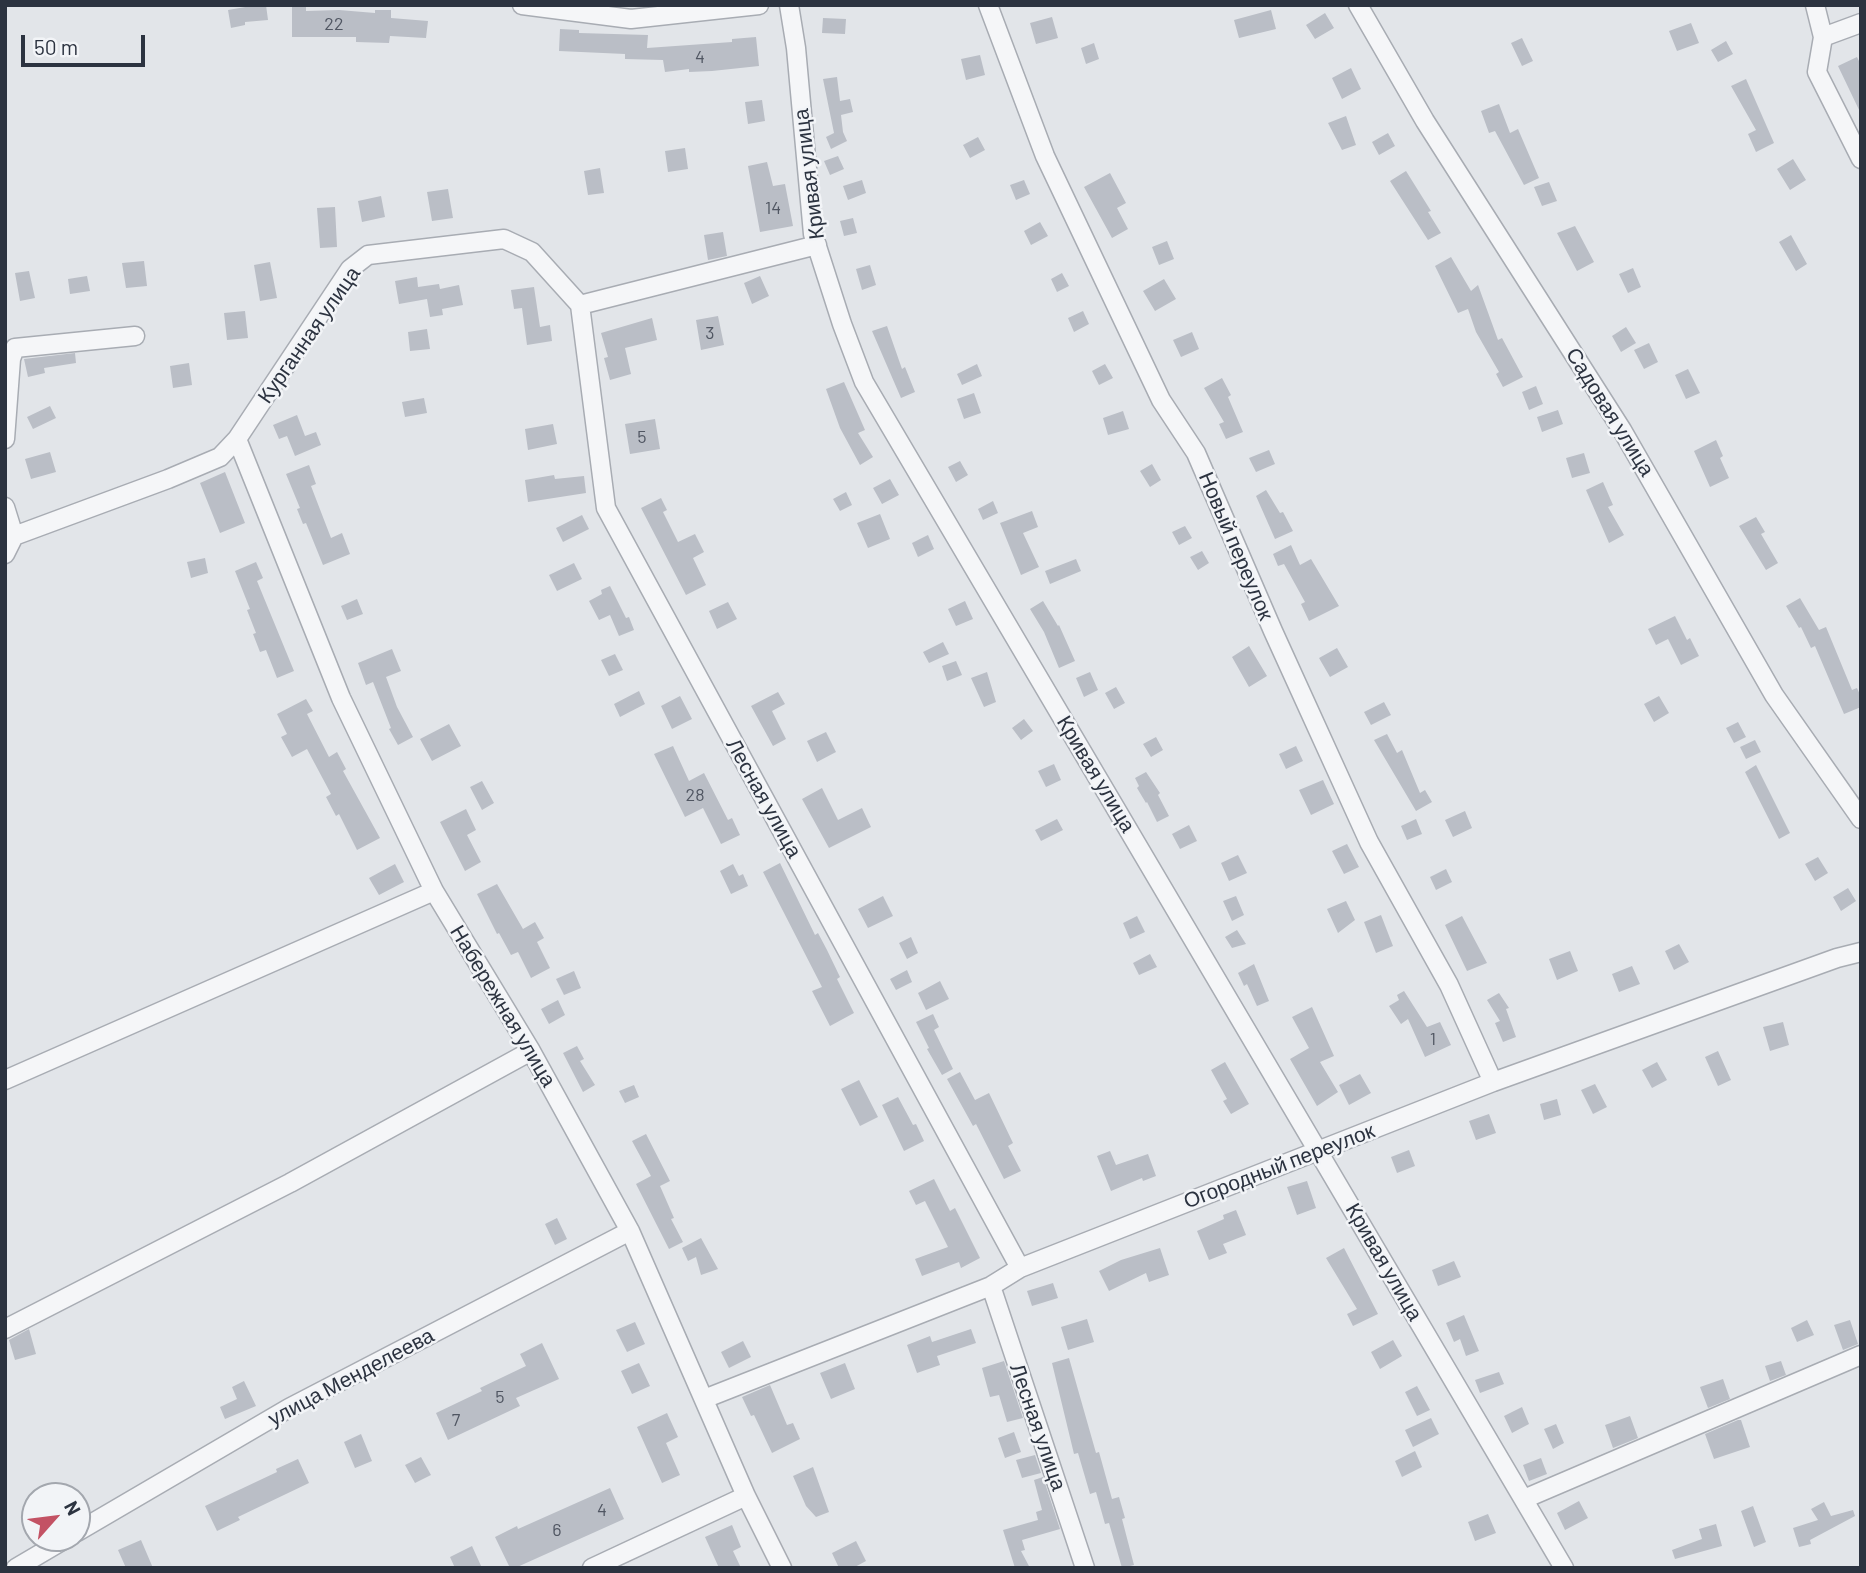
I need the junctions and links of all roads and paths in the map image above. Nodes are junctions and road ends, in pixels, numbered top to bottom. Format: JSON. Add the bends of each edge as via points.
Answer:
{"nodes":[{"id":1,"x":522,"y":5,"type":"edge"},
{"id":2,"x":759,"y":5,"type":"edge"},
{"id":3,"x":789,"y":5,"type":"edge"},
{"id":4,"x":988,"y":5,"type":"edge"},
{"id":5,"x":1358,"y":5,"type":"edge"},
{"id":6,"x":1815,"y":5,"type":"edge"},
{"id":7,"x":1861,"y":23,"type":"edge"},
{"id":8,"x":1823,"y":37,"type":"junction"},
{"id":9,"x":1861,"y":159,"type":"edge"},
{"id":10,"x":817,"y":246,"type":"junction"},
{"id":11,"x":580,"y":305,"type":"junction"},
{"id":12,"x":135,"y":336,"type":"dead end"},
{"id":13,"x":5,"y":439,"type":"edge"},
{"id":14,"x":237,"y":439,"type":"junction"},
{"id":15,"x":5,"y":507,"type":"edge"},
{"id":16,"x":14,"y":536,"type":"junction"},
{"id":17,"x":5,"y":554,"type":"edge"},
{"id":18,"x":1861,"y":819,"type":"edge"},
{"id":19,"x":434,"y":891,"type":"junction"},
{"id":20,"x":1861,"y":952,"type":"edge"},
{"id":21,"x":531,"y":1051,"type":"junction"},
{"id":22,"x":5,"y":1080,"type":"edge"},
{"id":23,"x":1493,"y":1082,"type":"junction"},
{"id":24,"x":1319,"y":1150,"type":"junction"},
{"id":25,"x":630,"y":1231,"type":"junction"},
{"id":26,"x":1020,"y":1268,"type":"junction"},
{"id":27,"x":991,"y":1286,"type":"junction"},
{"id":28,"x":5,"y":1329,"type":"edge"},
{"id":29,"x":1861,"y":1355,"type":"edge"},
{"id":30,"x":704,"y":1399,"type":"junction"},
{"id":31,"x":746,"y":1496,"type":"junction"},
{"id":32,"x":1524,"y":1499,"type":"junction"},
{"id":33,"x":91,"y":1524,"type":"edge"},
{"id":34,"x":43,"y":1552,"type":"edge"},
{"id":35,"x":16,"y":1568,"type":"edge"},
{"id":36,"x":592,"y":1568,"type":"edge"},
{"id":37,"x":782,"y":1568,"type":"edge"},
{"id":38,"x":1085,"y":1568,"type":"edge"},
{"id":39,"x":1564,"y":1568,"type":"edge"}],
"edges":[{"from":1,"to":2,"type":"street","via":[[631,19]]},
{"from":3,"to":10,"type":"street","name":"Кривая улица"},
{"from":4,"to":23,"type":"street","name":"Новый переулок","via":[[1045,156],[1161,400],[1196,453],[1369,842],[1449,985]]},
{"from":5,"to":18,"type":"street","name":"Садовая улица","via":[[1425,121],[1622,430],[1774,695]]},
{"from":6,"to":8,"type":"street"},
{"from":7,"to":8,"type":"street"},
{"from":8,"to":9,"type":"street","via":[[1817,72]]},
{"from":10,"to":11,"type":"street"},
{"from":10,"to":24,"type":"street","name":"Кривая улица","via":[[864,382]]},
{"from":11,"to":14,"type":"street","name":"Курганная улица","via":[[532,252],[503,239],[368,256],[350,269]]},
{"from":11,"to":26,"type":"street","name":"Лесная улица","via":[[606,508]]},
{"from":12,"to":13,"type":"street","via":[[15,348]]},
{"from":14,"to":16,"type":"street","name":"Курганная улица","via":[[209,462]]},
{"from":14,"to":19,"type":"street","name":"Набережная улица","via":[[341,698]]},
{"from":15,"to":16,"type":"street"},
{"from":16,"to":17,"type":"street"},
{"from":19,"to":21,"type":"street","name":"Набережная улица"},
{"from":19,"to":22,"type":"street"},
{"from":20,"to":23,"type":"street","name":"Огородный переулок"},
{"from":21,"to":25,"type":"street","name":"Набережная улица"},
{"from":21,"to":28,"type":"street","via":[[290,1183]]},
{"from":23,"to":24,"type":"street","name":"Огородный переулок"},
{"from":24,"to":26,"type":"street","name":"Огородный переулок"},
{"from":24,"to":32,"type":"street","name":"Кривая улица"},
{"from":25,"to":30,"type":"street","name":"Набережная улица"},
{"from":25,"to":33,"type":"street","name":"улица Менделеева","via":[[289,1408]]},
{"from":26,"to":27,"type":"street","name":"Огородный переулок"},
{"from":27,"to":30,"type":"street","name":"Огородный переулок"},
{"from":27,"to":38,"type":"street","name":"Лесная улица"},
{"from":29,"to":32,"type":"street"},
{"from":30,"to":31,"type":"street","name":"Набережная улица"},
{"from":31,"to":36,"type":"street"},
{"from":31,"to":37,"type":"street","name":"Набережная улица"},
{"from":32,"to":39,"type":"street","name":"Кривая улица"},
{"from":34,"to":35,"type":"street"}]}
